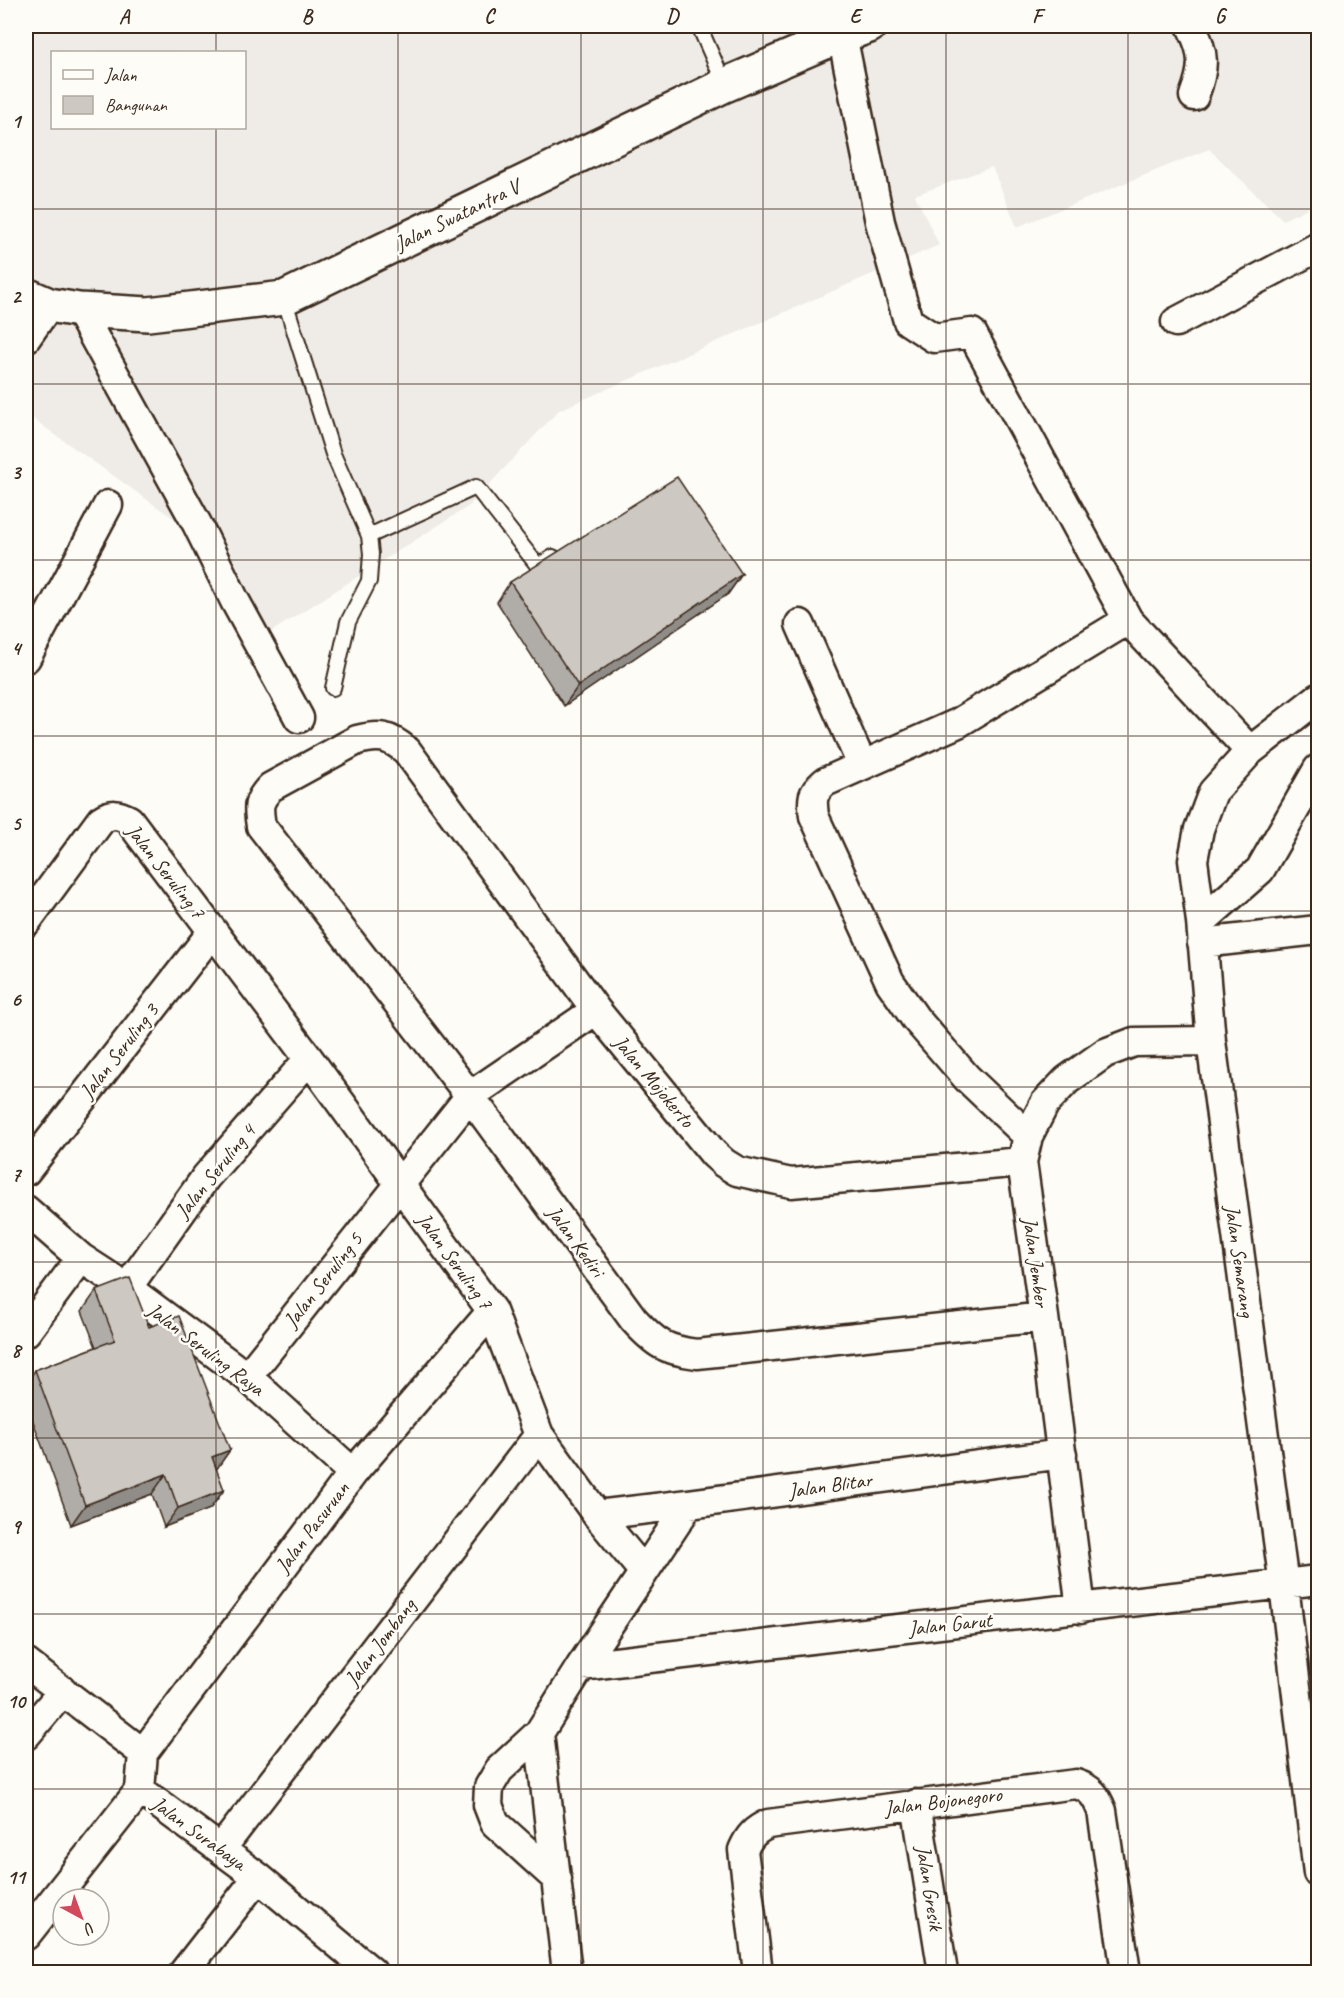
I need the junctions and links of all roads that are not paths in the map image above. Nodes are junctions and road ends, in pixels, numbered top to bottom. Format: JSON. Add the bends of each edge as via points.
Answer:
{"nodes":[{"id":1,"x":699,"y":26,"type":"edge"},
{"id":2,"x":1191,"y":26,"type":"edge"},
{"id":3,"x":839,"y":32,"type":"edge"},
{"id":4,"x":726,"y":85,"type":"junction"},
{"id":5,"x":1194,"y":96,"type":"dead end"},
{"id":6,"x":1318,"y":247,"type":"edge"},
{"id":7,"x":284,"y":298,"type":"junction"},
{"id":8,"x":51,"y":303,"type":"edge"},
{"id":9,"x":1176,"y":322,"type":"dead end"},
{"id":10,"x":26,"y":338,"type":"edge"},
{"id":11,"x":108,"y":505,"type":"dead end"},
{"id":12,"x":369,"y":536,"type":"junction"},
{"id":13,"x":566,"y":549,"type":"edge"},
{"id":14,"x":1128,"y":620,"type":"junction"},
{"id":15,"x":800,"y":624,"type":"dead end"},
{"id":16,"x":26,"y":658,"type":"edge"},
{"id":17,"x":333,"y":688,"type":"dead end"},
{"id":18,"x":1318,"y":698,"type":"edge"},
{"id":19,"x":300,"y":718,"type":"dead end"},
{"id":20,"x":1250,"y":751,"type":"junction"},
{"id":21,"x":862,"y":765,"type":"junction"},
{"id":22,"x":1318,"y":770,"type":"edge"},
{"id":23,"x":261,"y":826,"type":"joint"},
{"id":24,"x":26,"y":922,"type":"edge"},
{"id":25,"x":1318,"y":930,"type":"edge"},
{"id":26,"x":213,"y":931,"type":"junction"},
{"id":27,"x":1201,"y":933,"type":"junction"},
{"id":28,"x":596,"y":1010,"type":"junction"},
{"id":29,"x":1211,"y":1041,"type":"junction"},
{"id":30,"x":309,"y":1059,"type":"junction"},
{"id":31,"x":470,"y":1096,"type":"junction"},
{"id":32,"x":1025,"y":1149,"type":"junction"},
{"id":33,"x":26,"y":1171,"type":"edge"},
{"id":34,"x":400,"y":1184,"type":"junction"},
{"id":35,"x":26,"y":1210,"type":"edge"},
{"id":36,"x":81,"y":1258,"type":"junction"},
{"id":37,"x":127,"y":1288,"type":"junction"},
{"id":38,"x":492,"y":1311,"type":"junction"},
{"id":39,"x":1044,"y":1317,"type":"junction"},
{"id":40,"x":26,"y":1332,"type":"edge"},
{"id":41,"x":247,"y":1377,"type":"junction"},
{"id":42,"x":539,"y":1435,"type":"junction"},
{"id":43,"x":1062,"y":1454,"type":"junction"},
{"id":44,"x":353,"y":1473,"type":"junction"},
{"id":45,"x":689,"y":1504,"type":"junction"},
{"id":46,"x":597,"y":1515,"type":"junction"},
{"id":47,"x":644,"y":1572,"type":"junction"},
{"id":48,"x":1318,"y":1580,"type":"edge"},
{"id":49,"x":1284,"y":1585,"type":"junction"},
{"id":50,"x":1081,"y":1609,"type":"junction"},
{"id":51,"x":26,"y":1663,"type":"edge"},
{"id":52,"x":581,"y":1666,"type":"junction"},
{"id":53,"x":63,"y":1691,"type":"junction"},
{"id":54,"x":539,"y":1733,"type":"junction"},
{"id":55,"x":26,"y":1736,"type":"edge"},
{"id":56,"x":143,"y":1753,"type":"junction"},
{"id":57,"x":140,"y":1790,"type":"junction"},
{"id":58,"x":916,"y":1804,"type":"junction"},
{"id":59,"x":221,"y":1849,"type":"junction"},
{"id":60,"x":1318,"y":1873,"type":"edge"},
{"id":61,"x":258,"y":1877,"type":"junction"},
{"id":62,"x":557,"y":1879,"type":"junction"},
{"id":63,"x":26,"y":1935,"type":"edge"},
{"id":64,"x":184,"y":1972,"type":"edge"},
{"id":65,"x":372,"y":1972,"type":"edge"},
{"id":66,"x":567,"y":1972,"type":"edge"},
{"id":67,"x":758,"y":1972,"type":"edge"},
{"id":68,"x":943,"y":1972,"type":"edge"},
{"id":69,"x":1126,"y":1972,"type":"edge"}],
"edges":[{"from":1,"to":4,"type":"lane"},
{"from":2,"to":5,"type":"street","via":[[1203,57],[1202,76]]},
{"from":3,"to":4,"type":"main road","name":"Jalan Swatantra V"},
{"from":3,"to":14,"type":"street","via":[[880,222],[908,321],[934,338],[972,333]]},
{"from":4,"to":7,"type":"main road","name":"Jalan Swatantra V"},
{"from":6,"to":9,"type":"street"},
{"from":7,"to":8,"type":"main road","name":"Jalan Swatantra V","via":[[148,314]]},
{"from":7,"to":12,"type":"lane","via":[[333,454]]},
{"from":8,"to":10,"type":"street"},
{"from":8,"to":19,"type":"street","via":[[187,506]]},
{"from":11,"to":16,"type":"street"},
{"from":12,"to":13,"type":"lane","via":[[476,487],[538,566]]},
{"from":12,"to":17,"type":"lane","via":[[369,581],[348,622]]},
{"from":14,"to":20,"type":"street"},
{"from":14,"to":21,"type":"street","via":[[958,723]]},
{"from":15,"to":21,"type":"street"},
{"from":18,"to":20,"type":"street","name":"Jalan Semarang"},
{"from":20,"to":27,"type":"street","name":"Jalan Semarang","via":[[1213,792],[1199,829],[1193,860]]},
{"from":21,"to":32,"type":"street","via":[[816,789],[812,800],[814,816],[890,982],[915,1018]]},
{"from":22,"to":27,"type":"street","via":[[1260,870]]},
{"from":23,"to":28,"type":"street","name":"Jalan Mojokerto","via":[[258,809],[271,787],[347,745],[372,736],[396,741]]},
{"from":23,"to":31,"type":"street","name":"Jalan Kediri"},
{"from":24,"to":26,"type":"street","name":"Jalan Seruling 7","via":[[101,820],[111,814],[129,820]]},
{"from":25,"to":27,"type":"street"},
{"from":26,"to":30,"type":"street","name":"Jalan Seruling 7"},
{"from":26,"to":33,"type":"street","name":"Jalan Seruling 3"},
{"from":27,"to":29,"type":"street","name":"Jalan Semarang"},
{"from":28,"to":31,"type":"street","name":"Jalan Seruling 5"},
{"from":28,"to":32,"type":"street","name":"Jalan Mojokerto","via":[[714,1154],[737,1171],[791,1182]]},
{"from":29,"to":32,"type":"street","via":[[1134,1042],[1105,1053],[1067,1080],[1045,1103]]},
{"from":29,"to":49,"type":"street","name":"Jalan Semarang"},
{"from":30,"to":34,"type":"street","name":"Jalan Seruling 7"},
{"from":30,"to":37,"type":"street","name":"Jalan Seruling 4","via":[[206,1177]]},
{"from":31,"to":34,"type":"street","name":"Jalan Seruling 5"},
{"from":31,"to":39,"type":"street","name":"Jalan Kediri","via":[[634,1320],[652,1339],[674,1352],[697,1354]]},
{"from":32,"to":39,"type":"street","name":"Jalan Jember"},
{"from":34,"to":38,"type":"street","name":"Jalan Seruling 7"},
{"from":34,"to":41,"type":"street","name":"Jalan Seruling 5"},
{"from":35,"to":36,"type":"street","name":"Jalan Seruling Raya"},
{"from":36,"to":37,"type":"street","name":"Jalan Seruling Raya"},
{"from":36,"to":40,"type":"street"},
{"from":37,"to":41,"type":"street","name":"Jalan Seruling Raya"},
{"from":38,"to":42,"type":"street","name":"Jalan Seruling 7"},
{"from":38,"to":44,"type":"street","name":"Jalan Pasuruan"},
{"from":39,"to":43,"type":"street","name":"Jalan Jember"},
{"from":41,"to":44,"type":"street","name":"Jalan Seruling Raya"},
{"from":42,"to":46,"type":"street","name":"Jalan Seruling 7"},
{"from":42,"to":59,"type":"street","name":"Jalan Jombang"},
{"from":43,"to":45,"type":"street","name":"Jalan Blitar"},
{"from":43,"to":50,"type":"street","name":"Jalan Jember"},
{"from":44,"to":56,"type":"street","name":"Jalan Pasuruan"},
{"from":45,"to":46,"type":"street","name":"Jalan Blitar"},
{"from":45,"to":47,"type":"street"},
{"from":46,"to":47,"type":"street","name":"Jalan Seruling 7"},
{"from":47,"to":52,"type":"street"},
{"from":48,"to":49,"type":"street","name":"Jalan Garut"},
{"from":49,"to":50,"type":"street","name":"Jalan Garut"},
{"from":49,"to":60,"type":"street","name":"Jalan Semarang"},
{"from":50,"to":52,"type":"street","name":"Jalan Garut"},
{"from":51,"to":53,"type":"street"},
{"from":52,"to":54,"type":"street"},
{"from":53,"to":55,"type":"street"},
{"from":53,"to":56,"type":"street"},
{"from":54,"to":62,"type":"street"},
{"from":54,"to":62,"type":"street","via":[[499,1770],[489,1787],[488,1805],[495,1822]]},
{"from":56,"to":57,"type":"street","name":"Jalan Surabaya"},
{"from":57,"to":59,"type":"street","name":"Jalan Surabaya"},
{"from":57,"to":63,"type":"street"},
{"from":58,"to":67,"type":"street","name":"Jalan Bojonegoro","via":[[768,1824],[754,1831],[743,1850]]},
{"from":58,"to":68,"type":"street","name":"Jalan Gresik"},
{"from":58,"to":69,"type":"street","name":"Jalan Bojonegoro","via":[[1076,1784],[1088,1788],[1102,1811]]},
{"from":59,"to":61,"type":"street","name":"Jalan Surabaya"},
{"from":61,"to":64,"type":"street"},
{"from":61,"to":65,"type":"street","name":"Jalan Surabaya"},
{"from":62,"to":66,"type":"street"}]}
